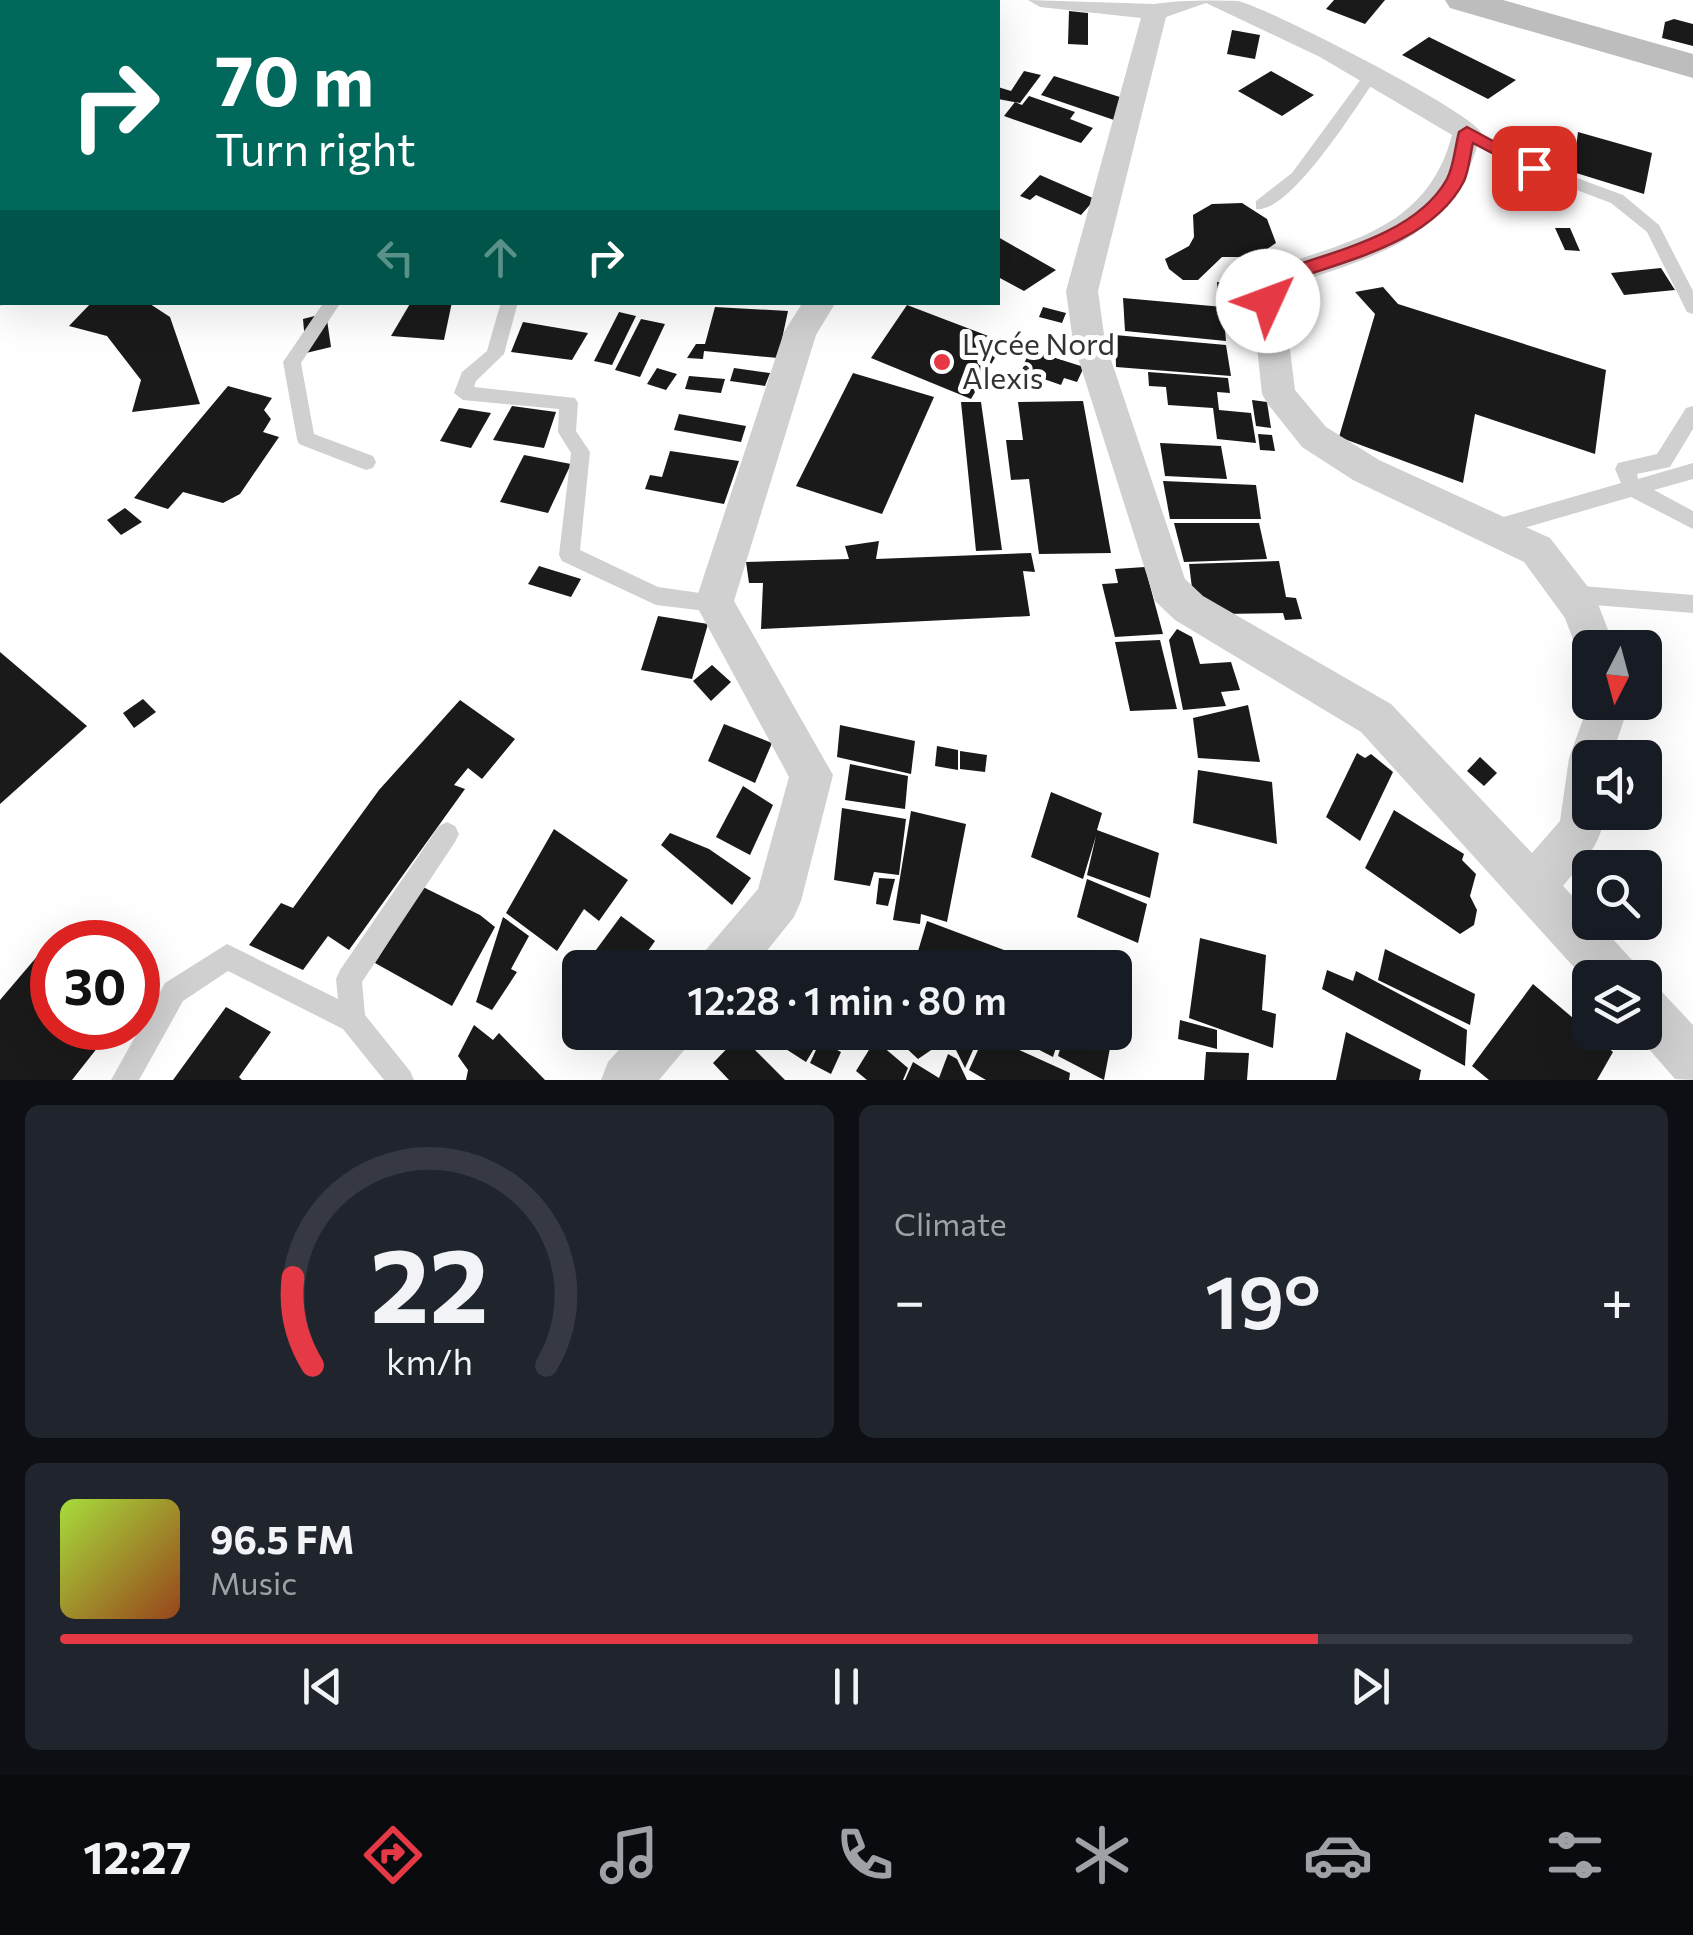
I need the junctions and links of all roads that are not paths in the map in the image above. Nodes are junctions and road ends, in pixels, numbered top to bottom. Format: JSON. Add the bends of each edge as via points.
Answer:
{"nodes":[{"id":1,"x":1040,"y":0,"type":"edge"},
{"id":2,"x":1196,"y":0,"type":"edge"},
{"id":3,"x":1216,"y":0,"type":"edge"},
{"id":4,"x":1475,"y":2,"type":"edge"},
{"id":5,"x":1155,"y":12,"type":"junction"},
{"id":6,"x":1693,"y":66,"type":"edge"},
{"id":7,"x":1372,"y":74,"type":"junction"},
{"id":8,"x":1467,"y":132,"type":"junction"},
{"id":9,"x":1262,"y":205,"type":"dead end"},
{"id":10,"x":0,"y":248,"type":"edge"},
{"id":11,"x":0,"y":294,"type":"edge"},
{"id":12,"x":331,"y":305,"type":"edge"},
{"id":13,"x":509,"y":305,"type":"edge"},
{"id":14,"x":818,"y":305,"type":"edge"},
{"id":15,"x":1693,"y":308,"type":"edge"},
{"id":16,"x":1693,"y":413,"type":"edge"},
{"id":17,"x":366,"y":462,"type":"dead end"},
{"id":18,"x":1693,"y":471,"type":"edge"},
{"id":19,"x":1632,"y":488,"type":"junction"},
{"id":20,"x":1693,"y":521,"type":"edge"},
{"id":21,"x":1494,"y":528,"type":"junction"},
{"id":22,"x":1570,"y":594,"type":"junction"},
{"id":23,"x":714,"y":603,"type":"junction"},
{"id":24,"x":1693,"y":604,"type":"edge"},
{"id":25,"x":1587,"y":630,"type":"edge"},
{"id":26,"x":1582,"y":830,"type":"edge"},
{"id":27,"x":446,"y":834,"type":"dead end"},
{"id":28,"x":1532,"y":886,"type":"junction"},
{"id":29,"x":737,"y":950,"type":"edge"},
{"id":30,"x":1600,"y":960,"type":"edge"},
{"id":31,"x":352,"y":1020,"type":"junction"},
{"id":32,"x":1662,"y":1028,"type":"edge"},
{"id":33,"x":652,"y":1050,"type":"edge"},
{"id":34,"x":1693,"y":1062,"type":"edge"},
{"id":35,"x":124,"y":1080,"type":"edge"},
{"id":36,"x":402,"y":1080,"type":"edge"},
{"id":37,"x":626,"y":1080,"type":"edge"}],
"edges":[{"from":1,"to":5,"type":"street"},
{"from":2,"to":5,"type":"street"},
{"from":3,"to":7,"type":"street"},
{"from":4,"to":6,"type":"street"},
{"from":5,"to":28,"type":"street","via":[[1082,290],[1090,342],[1169,588],[1189,608],[1376,718]]},
{"from":7,"to":8,"type":"street"},
{"from":7,"to":9,"type":"lane","via":[[1296,177]]},
{"from":8,"to":15,"type":"lane","via":[[1534,168],[1617,199],[1653,229]]},
{"from":8,"to":21,"type":"street","via":[[1456,180],[1423,218],[1282,276],[1268,301],[1279,394],[1314,438],[1366,470]]},
{"from":10,"to":11,"type":"street"},
{"from":12,"to":17,"type":"lane","via":[[292,362],[306,439]]},
{"from":13,"to":23,"type":"lane","via":[[495,354],[468,378],[463,394],[569,404],[567,432],[580,452],[569,555],[656,596]]},
{"from":14,"to":23,"type":"street","via":[[800,332]]},
{"from":16,"to":19,"type":"lane","via":[[1663,460],[1625,469]]},
{"from":18,"to":19,"type":"lane"},
{"from":19,"to":20,"type":"lane"},
{"from":19,"to":21,"type":"lane"},
{"from":21,"to":22,"type":"street","via":[[1537,550]]},
{"from":22,"to":24,"type":"lane"},
{"from":22,"to":25,"type":"street"},
{"from":23,"to":29,"type":"street","via":[[810,775],[778,901]]},
{"from":26,"to":28,"type":"street"},
{"from":27,"to":31,"type":"lane","via":[[349,978]]},
{"from":28,"to":30,"type":"street"},
{"from":31,"to":35,"type":"lane","via":[[227,957],[174,992]]},
{"from":31,"to":36,"type":"lane"},
{"from":32,"to":34,"type":"street"},
{"from":33,"to":37,"type":"street"}]}
